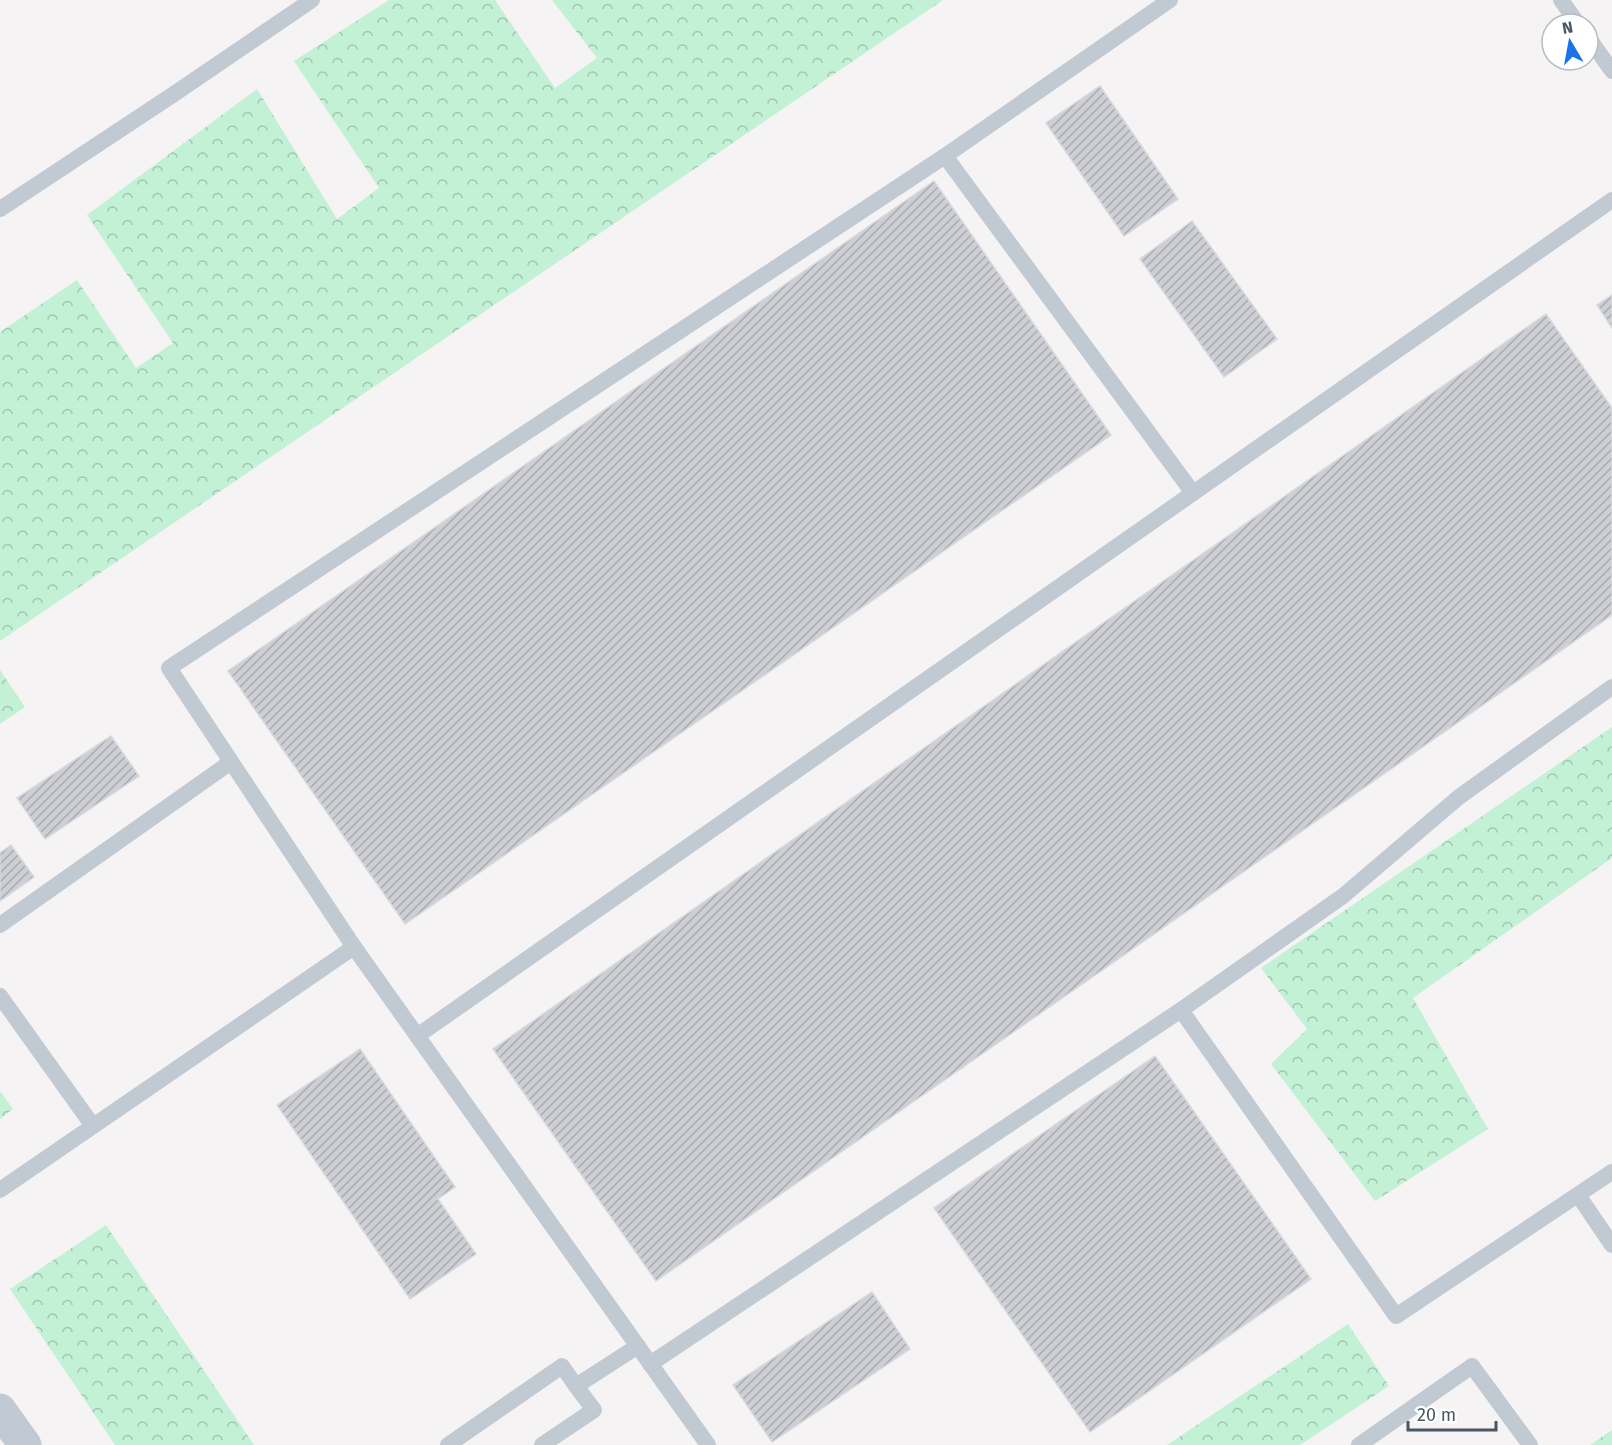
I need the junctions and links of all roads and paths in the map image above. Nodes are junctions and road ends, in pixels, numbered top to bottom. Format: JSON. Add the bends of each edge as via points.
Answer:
{"nodes":[{"id":1,"x":312,"y":0,"type":"edge"},
{"id":2,"x":1170,"y":0,"type":"edge"},
{"id":3,"x":1600,"y":54,"type":"edge"},
{"id":4,"x":1612,"y":70,"type":"edge"},
{"id":5,"x":945,"y":156,"type":"junction"},
{"id":6,"x":1612,"y":200,"type":"edge"},
{"id":7,"x":0,"y":209,"type":"edge"},
{"id":8,"x":1193,"y":494,"type":"junction"},
{"id":9,"x":1612,"y":687,"type":"edge"},
{"id":10,"x":231,"y":762,"type":"junction"},
{"id":11,"x":0,"y":925,"type":"edge"},
{"id":12,"x":354,"y":947,"type":"junction"},
{"id":13,"x":0,"y":996,"type":"edge"},
{"id":14,"x":1181,"y":1010,"type":"junction"},
{"id":15,"x":417,"y":1036,"type":"junction"},
{"id":16,"x":93,"y":1126,"type":"junction"},
{"id":17,"x":1612,"y":1172,"type":"edge"},
{"id":18,"x":0,"y":1190,"type":"edge"},
{"id":19,"x":1578,"y":1195,"type":"junction"},
{"id":20,"x":1612,"y":1245,"type":"edge"},
{"id":21,"x":638,"y":1346,"type":"junction"},
{"id":22,"x":650,"y":1364,"type":"junction"},
{"id":23,"x":576,"y":1386,"type":"junction"},
{"id":24,"x":0,"y":1410,"type":"edge"},
{"id":25,"x":25,"y":1445,"type":"edge"},
{"id":26,"x":448,"y":1445,"type":"edge"},
{"id":27,"x":542,"y":1445,"type":"edge"},
{"id":28,"x":708,"y":1445,"type":"edge"},
{"id":29,"x":1359,"y":1445,"type":"edge"},
{"id":30,"x":1530,"y":1445,"type":"edge"}],
"edges":[{"from":1,"to":7,"type":"lane"},
{"from":2,"to":5,"type":"lane"},
{"from":3,"to":4,"type":"lane"},
{"from":5,"to":8,"type":"lane"},
{"from":5,"to":10,"type":"lane","via":[[169,668]]},
{"from":6,"to":8,"type":"lane"},
{"from":8,"to":15,"type":"lane"},
{"from":9,"to":14,"type":"lane","via":[[1459,797],[1343,896]]},
{"from":10,"to":11,"type":"lane"},
{"from":10,"to":12,"type":"lane"},
{"from":12,"to":15,"type":"lane"},
{"from":12,"to":16,"type":"lane"},
{"from":13,"to":16,"type":"lane"},
{"from":14,"to":19,"type":"lane","via":[[1396,1316]]},
{"from":14,"to":22,"type":"lane"},
{"from":15,"to":21,"type":"lane"},
{"from":16,"to":18,"type":"lane"},
{"from":17,"to":19,"type":"lane"},
{"from":19,"to":20,"type":"lane"},
{"from":21,"to":22,"type":"lane"},
{"from":21,"to":23,"type":"lane"},
{"from":22,"to":28,"type":"lane"},
{"from":23,"to":26,"type":"lane","via":[[562,1366]]},
{"from":23,"to":27,"type":"lane","via":[[594,1410]]},
{"from":24,"to":25,"type":"street"},
{"from":29,"to":30,"type":"lane","via":[[1472,1366]]}]}
